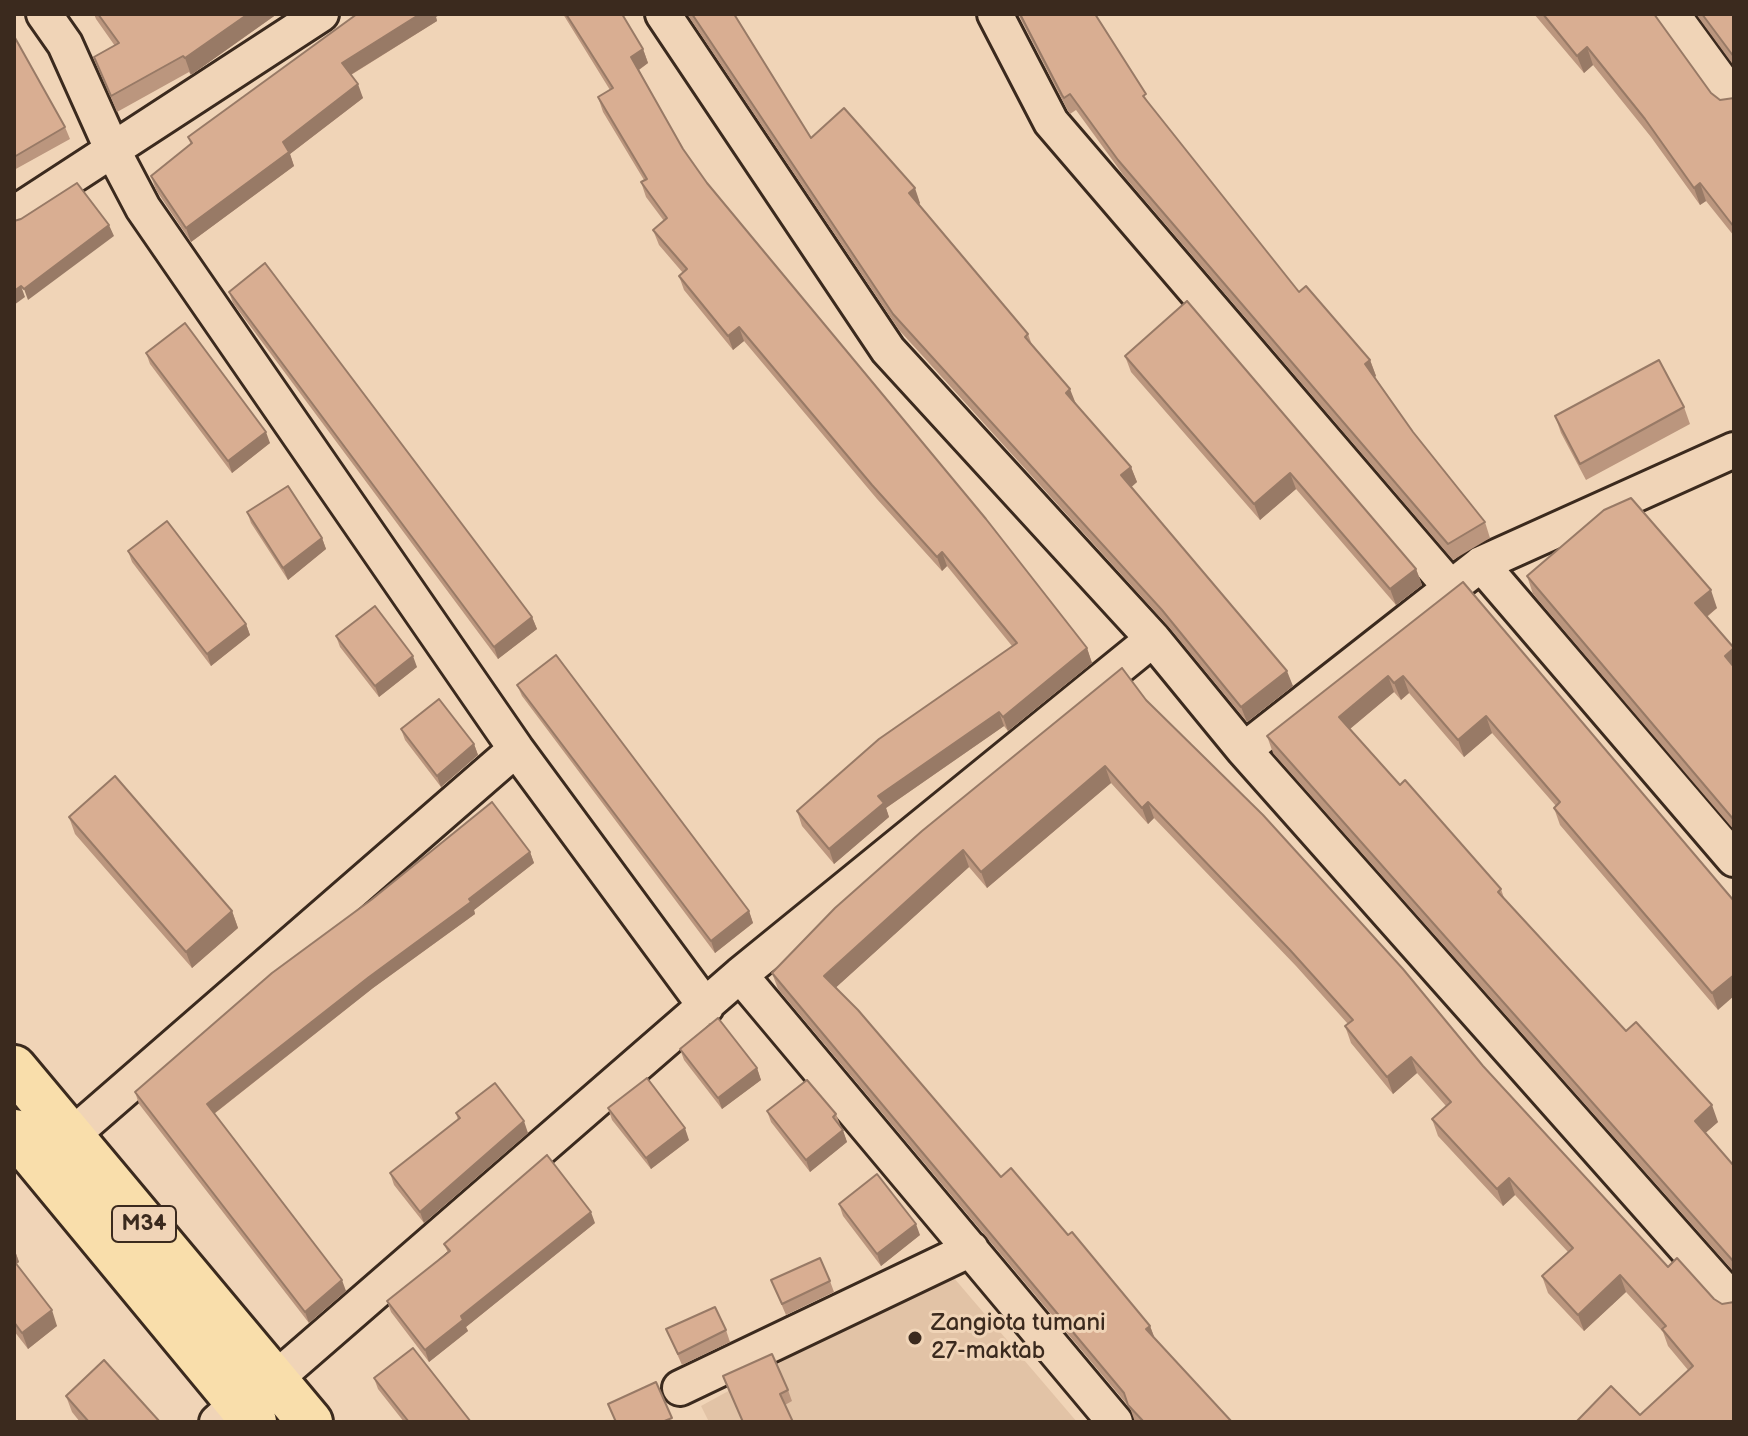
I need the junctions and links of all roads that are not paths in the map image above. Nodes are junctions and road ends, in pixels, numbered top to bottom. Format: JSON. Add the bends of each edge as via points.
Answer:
{"nodes":[{"id":1,"x":44,"y":14,"type":"edge"},
{"id":2,"x":321,"y":14,"type":"edge"},
{"id":3,"x":663,"y":14,"type":"edge"},
{"id":4,"x":995,"y":14,"type":"edge"},
{"id":5,"x":1672,"y":14,"type":"edge"},
{"id":6,"x":1734,"y":99,"type":"edge"},
{"id":7,"x":113,"y":151,"type":"junction"},
{"id":8,"x":14,"y":214,"type":"edge"},
{"id":9,"x":1734,"y":450,"type":"edge"},
{"id":10,"x":1481,"y":564,"type":"junction"},
{"id":11,"x":1451,"y":588,"type":"junction"},
{"id":12,"x":1153,"y":639,"type":"junction"},
{"id":13,"x":516,"y":749,"type":"junction"},
{"id":14,"x":1244,"y":750,"type":"junction"},
{"id":15,"x":1734,"y":859,"type":"edge"},
{"id":16,"x":740,"y":975,"type":"junction"},
{"id":17,"x":706,"y":1007,"type":"junction"},
{"id":18,"x":14,"y":1068,"type":"edge"},
{"id":19,"x":14,"y":1132,"type":"edge"},
{"id":20,"x":71,"y":1136,"type":"junction"},
{"id":21,"x":971,"y":1249,"type":"junction"},
{"id":22,"x":1734,"y":1302,"type":"edge"},
{"id":23,"x":274,"y":1380,"type":"junction"},
{"id":24,"x":680,"y":1388,"type":"dead end"},
{"id":25,"x":237,"y":1416,"type":"edge"},
{"id":26,"x":310,"y":1422,"type":"edge"},
{"id":27,"x":1115,"y":1422,"type":"edge"}],
"edges":[{"from":1,"to":7,"type":"street","via":[[65,44]]},
{"from":2,"to":7,"type":"street"},
{"from":3,"to":12,"type":"street","via":[[888,350]]},
{"from":4,"to":11,"type":"street","via":[[1051,122]]},
{"from":5,"to":6,"type":"street"},
{"from":7,"to":8,"type":"street"},
{"from":7,"to":13,"type":"street","via":[[143,208]]},
{"from":9,"to":10,"type":"street"},
{"from":10,"to":11,"type":"street"},
{"from":10,"to":15,"type":"street"},
{"from":11,"to":14,"type":"street"},
{"from":12,"to":14,"type":"street"},
{"from":12,"to":16,"type":"street"},
{"from":13,"to":17,"type":"street"},
{"from":13,"to":20,"type":"street"},
{"from":14,"to":22,"type":"street"},
{"from":16,"to":17,"type":"street"},
{"from":16,"to":21,"type":"street"},
{"from":17,"to":23,"type":"street"},
{"from":18,"to":20,"type":"main road","number":"M34"},
{"from":19,"to":25,"type":"main road","number":"M34"},
{"from":20,"to":23,"type":"main road","number":"M34"},
{"from":21,"to":24,"type":"street"},
{"from":21,"to":27,"type":"street"},
{"from":23,"to":26,"type":"main road","number":"M34"}]}
